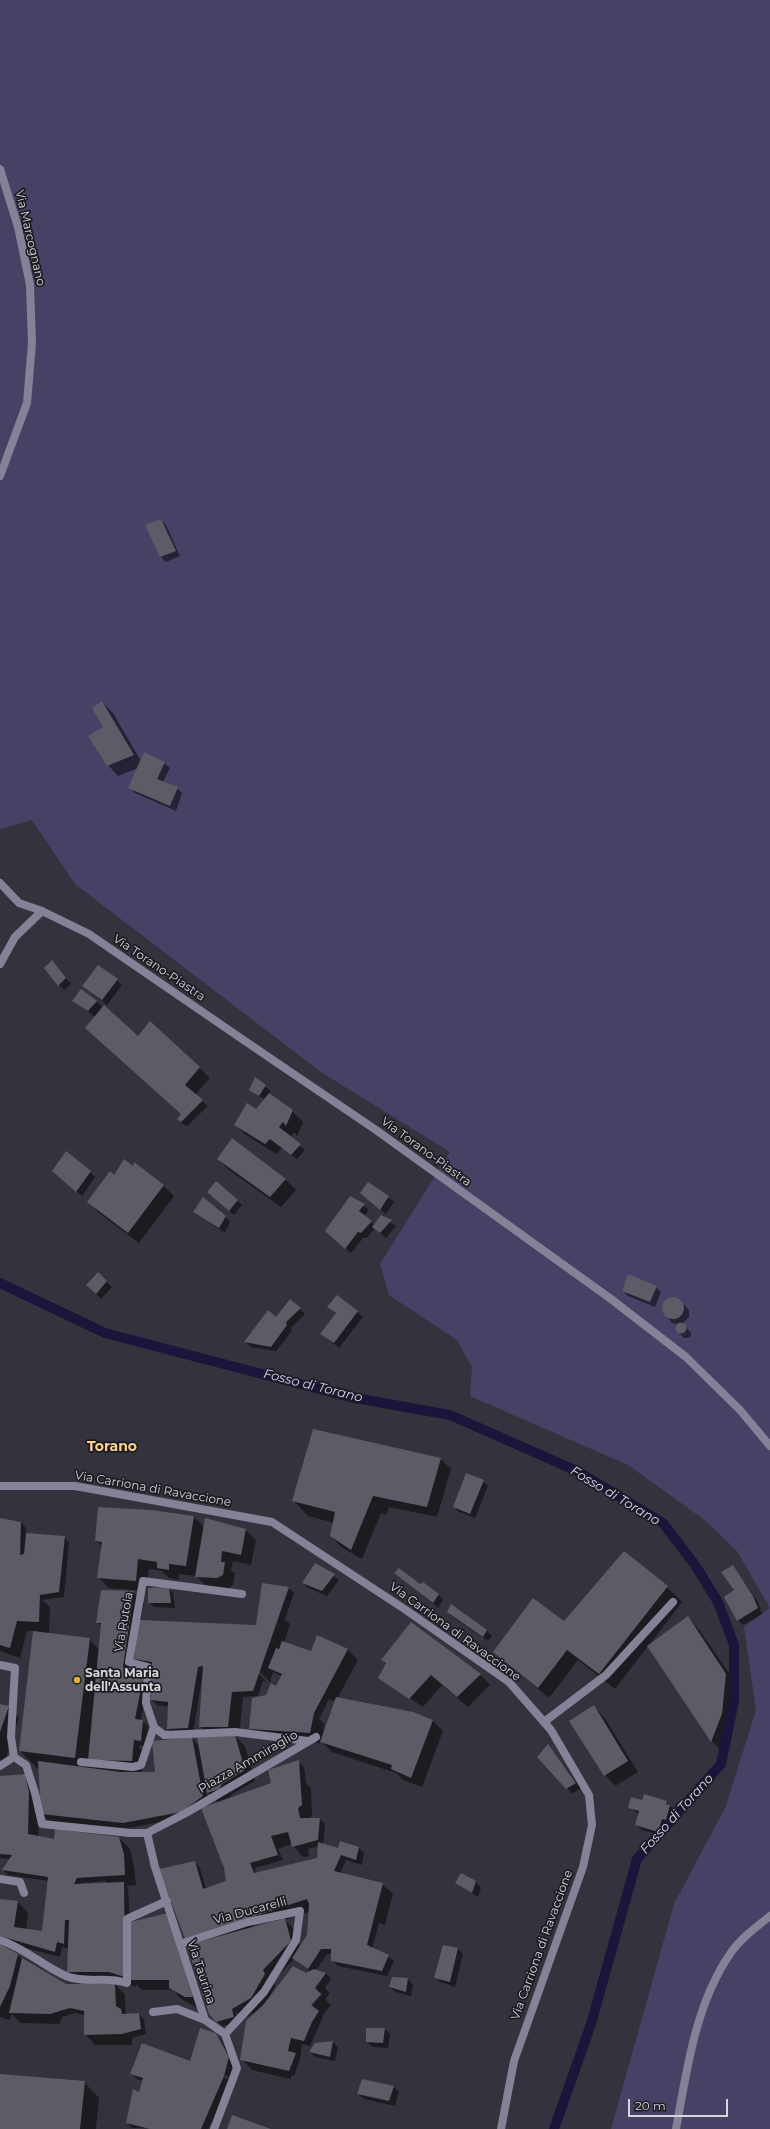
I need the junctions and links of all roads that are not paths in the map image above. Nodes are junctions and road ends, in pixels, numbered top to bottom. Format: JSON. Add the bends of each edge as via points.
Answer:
{"nodes":[{"id":1,"x":0,"y":169,"type":"edge"},
{"id":2,"x":0,"y":476,"type":"edge"},
{"id":3,"x":0,"y":883,"type":"edge"},
{"id":4,"x":42,"y":911,"type":"junction"},
{"id":5,"x":0,"y":964,"type":"edge"},
{"id":6,"x":770,"y":1446,"type":"edge"},
{"id":7,"x":0,"y":1486,"type":"edge"},
{"id":8,"x":242,"y":1594,"type":"dead end"},
{"id":9,"x":673,"y":1602,"type":"dead end"},
{"id":10,"x":0,"y":1664,"type":"edge"},
{"id":11,"x":544,"y":1722,"type":"junction"},
{"id":12,"x":154,"y":1727,"type":"junction"},
{"id":13,"x":14,"y":1757,"type":"junction"},
{"id":14,"x":81,"y":1762,"type":"dead end"},
{"id":15,"x":0,"y":1766,"type":"edge"},
{"id":16,"x":147,"y":1833,"type":"junction"},
{"id":17,"x":0,"y":1879,"type":"edge"},
{"id":18,"x":24,"y":1893,"type":"dead end"},
{"id":19,"x":167,"y":1901,"type":"junction"},
{"id":20,"x":770,"y":1916,"type":"edge"},
{"id":21,"x":0,"y":1940,"type":"edge"},
{"id":22,"x":180,"y":1944,"type":"junction"},
{"id":23,"x":152,"y":2012,"type":"dead end"},
{"id":24,"x":205,"y":2020,"type":"junction"},
{"id":25,"x":225,"y":2034,"type":"junction"},
{"id":26,"x":214,"y":2129,"type":"edge"},
{"id":27,"x":501,"y":2129,"type":"edge"},
{"id":28,"x":676,"y":2129,"type":"edge"}],
"edges":[{"from":1,"to":2,"type":"street","name":"Via Marcognano","via":[[18,226],[30,285],[32,343],[28,403]]},
{"from":3,"to":4,"type":"street","via":[[19,903]]},
{"from":4,"to":5,"type":"street","via":[[15,937]]},
{"from":4,"to":6,"type":"street","name":"Via Torano-Piastra","via":[[89,934],[376,1130],[611,1299],[686,1357],[740,1410]]},
{"from":7,"to":11,"type":"street","name":"Via Carriona di Ravaccione","via":[[75,1486],[272,1522],[406,1610],[509,1682]]},
{"from":8,"to":12,"type":"street","name":"Via Rutola","via":[[143,1581],[129,1662],[148,1667],[146,1703]]},
{"from":9,"to":11,"type":"street","via":[[606,1675]]},
{"from":10,"to":13,"type":"street","via":[[15,1668],[11,1737]]},
{"from":11,"to":27,"type":"street","name":"Via Carriona di Ravaccione","via":[[589,1795],[592,1825],[583,1867],[514,2061]]},
{"from":12,"to":14,"type":"street","via":[[141,1765],[134,1767]]},
{"from":12,"to":16,"type":"street","name":"Piazza Ammiraglio","via":[[164,1735],[235,1732],[312,1739],[186,1814]]},
{"from":13,"to":15,"type":"street"},
{"from":13,"to":16,"type":"street","via":[[26,1765],[42,1824],[130,1834]]},
{"from":16,"to":19,"type":"street","name":"Via Taurina"},
{"from":17,"to":18,"type":"street","via":[[20,1882]]},
{"from":19,"to":21,"type":"street","via":[[127,1919],[127,1983],[115,1979],[79,1979],[66,1976]]},
{"from":19,"to":22,"type":"street","name":"Via Taurina"},
{"from":20,"to":28,"type":"street","via":[[750,1932],[730,1954],[707,1998],[690,2052]]},
{"from":22,"to":24,"type":"street","name":"Via Taurina"},
{"from":22,"to":25,"type":"street","name":"Via Ducarelli","via":[[248,1922],[300,1911],[296,1940],[264,1992]]},
{"from":23,"to":24,"type":"street","via":[[177,2009]]},
{"from":24,"to":25,"type":"street","name":"Via Taurina"},
{"from":25,"to":26,"type":"street","via":[[237,2068]]}]}
